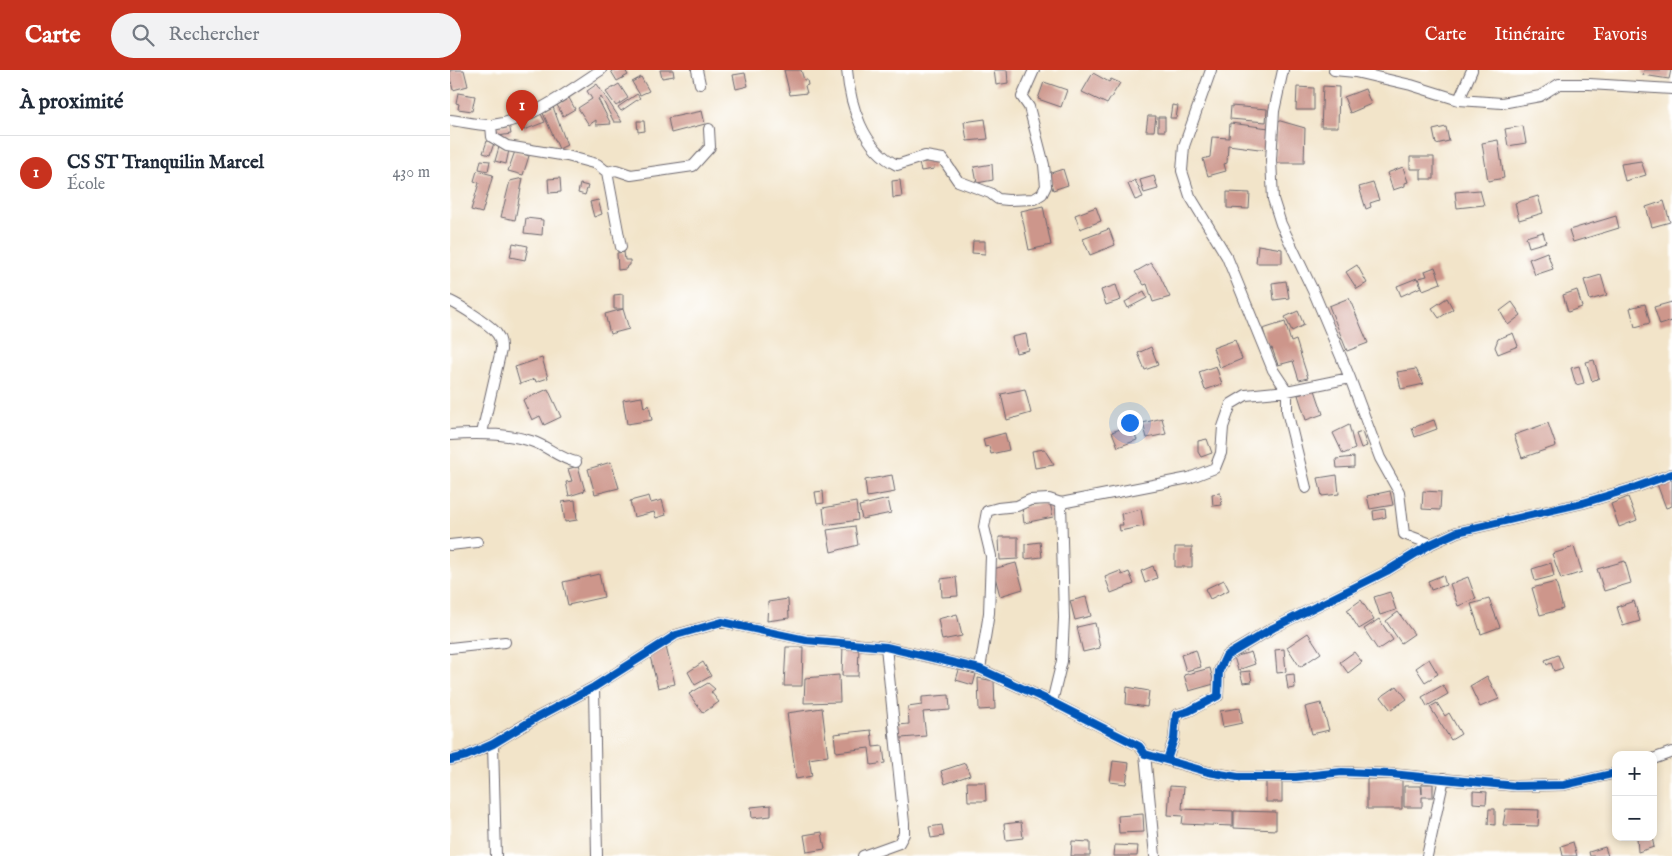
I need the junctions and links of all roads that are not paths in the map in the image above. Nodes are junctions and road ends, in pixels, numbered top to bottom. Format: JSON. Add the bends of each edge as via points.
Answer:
{"nodes":[{"id":1,"x":601,"y":70,"type":"edge"},
{"id":2,"x":697,"y":70,"type":"edge"},
{"id":3,"x":847,"y":70,"type":"edge"},
{"id":4,"x":1034,"y":70,"type":"edge"},
{"id":5,"x":1211,"y":70,"type":"edge"},
{"id":6,"x":1283,"y":70,"type":"edge"},
{"id":7,"x":1334,"y":70,"type":"edge"},
{"id":8,"x":1472,"y":70,"type":"edge"},
{"id":9,"x":1355,"y":71,"type":"edge"},
{"id":10,"x":700,"y":84,"type":"dead end"},
{"id":11,"x":1672,"y":89,"type":"edge"},
{"id":12,"x":1459,"y":100,"type":"junction"},
{"id":13,"x":450,"y":120,"type":"edge"},
{"id":14,"x":491,"y":125,"type":"junction"},
{"id":15,"x":709,"y":129,"type":"dead end"},
{"id":16,"x":607,"y":172,"type":"junction"},
{"id":17,"x":620,"y":247,"type":"dead end"},
{"id":18,"x":450,"y":301,"type":"edge"},
{"id":19,"x":1350,"y":378,"type":"junction"},
{"id":20,"x":1287,"y":390,"type":"junction"},
{"id":21,"x":482,"y":433,"type":"junction"},
{"id":22,"x":450,"y":435,"type":"edge"},
{"id":23,"x":576,"y":462,"type":"dead end"},
{"id":24,"x":1672,"y":474,"type":"edge"},
{"id":25,"x":1306,"y":488,"type":"dead end"},
{"id":26,"x":1061,"y":503,"type":"junction"},
{"id":27,"x":478,"y":542,"type":"dead end"},
{"id":28,"x":1431,"y":544,"type":"junction"},
{"id":29,"x":450,"y":545,"type":"edge"},
{"id":30,"x":505,"y":642,"type":"dead end"},
{"id":31,"x":450,"y":648,"type":"edge"},
{"id":32,"x":886,"y":648,"type":"junction"},
{"id":33,"x":980,"y":669,"type":"junction"},
{"id":34,"x":594,"y":687,"type":"junction"},
{"id":35,"x":1052,"y":702,"type":"junction"},
{"id":36,"x":494,"y":744,"type":"junction"},
{"id":37,"x":1672,"y":752,"type":"edge"},
{"id":38,"x":1145,"y":754,"type":"junction"},
{"id":39,"x":1657,"y":758,"type":"edge"},
{"id":40,"x":450,"y":760,"type":"edge"},
{"id":41,"x":1167,"y":760,"type":"junction"},
{"id":42,"x":1612,"y":775,"type":"edge"},
{"id":43,"x":1444,"y":778,"type":"junction"},
{"id":44,"x":496,"y":856,"type":"edge"},
{"id":45,"x":597,"y":856,"type":"edge"},
{"id":46,"x":863,"y":856,"type":"edge"},
{"id":47,"x":1155,"y":856,"type":"edge"},
{"id":48,"x":1428,"y":856,"type":"edge"}],
"edges":[{"from":1,"to":14,"type":"street","via":[[543,107]]},
{"from":2,"to":10,"type":"street"},
{"from":3,"to":4,"type":"street","via":[[861,126],[872,146],[886,160],[897,166],[925,156],[942,159],[958,181],[998,199],[1008,200],[1034,199],[1046,186],[1037,135],[1029,107],[1022,97]]},
{"from":5,"to":20,"type":"street","via":[[1184,146],[1182,171],[1190,196],[1227,257],[1274,370]]},
{"from":6,"to":19,"type":"street","via":[[1274,121],[1273,199],[1281,224]]},
{"from":7,"to":9,"type":"street"},
{"from":8,"to":12,"type":"street"},
{"from":9,"to":12,"type":"street"},
{"from":11,"to":12,"type":"street","via":[[1559,84],[1540,96],[1502,103]]},
{"from":13,"to":14,"type":"street"},
{"from":14,"to":16,"type":"street","via":[[492,137],[507,146],[567,156],[597,164]]},
{"from":15,"to":16,"type":"street","via":[[710,147],[693,166],[631,175],[616,170]]},
{"from":16,"to":17,"type":"street"},
{"from":18,"to":21,"type":"street","via":[[497,333],[501,341]]},
{"from":19,"to":20,"type":"street"},
{"from":19,"to":28,"type":"street","via":[[1380,458],[1399,492],[1404,534]]},
{"from":20,"to":25,"type":"street","via":[[1287,411]]},
{"from":20,"to":26,"type":"street","via":[[1246,395],[1231,404],[1215,468],[1189,478]]},
{"from":21,"to":22,"type":"street"},
{"from":21,"to":23,"type":"street","via":[[531,441],[565,460]]},
{"from":24,"to":28,"type":"street","via":[[1583,503],[1457,532]]},
{"from":26,"to":33,"type":"street","via":[[1049,499],[1030,500],[1017,506],[986,511],[984,527],[991,556],[989,613]]},
{"from":26,"to":35,"type":"street","via":[[1064,618],[1062,660]]},
{"from":27,"to":29,"type":"street"},
{"from":28,"to":41,"type":"street","via":[[1387,571],[1273,628],[1226,656],[1219,671],[1218,696],[1176,715],[1174,739]]},
{"from":30,"to":31,"type":"street"},
{"from":32,"to":33,"type":"street"},
{"from":32,"to":34,"type":"street","via":[[806,640],[722,622],[676,635]]},
{"from":32,"to":46,"type":"street","via":[[904,834],[899,843]]},
{"from":33,"to":35,"type":"street"},
{"from":34,"to":36,"type":"street"},
{"from":34,"to":45,"type":"street"},
{"from":35,"to":38,"type":"street","via":[[1139,746]]},
{"from":36,"to":40,"type":"street"},
{"from":36,"to":44,"type":"street"},
{"from":37,"to":39,"type":"street"},
{"from":38,"to":41,"type":"street"},
{"from":38,"to":47,"type":"street"},
{"from":41,"to":43,"type":"street","via":[[1238,777],[1296,777],[1342,772]]},
{"from":42,"to":43,"type":"street","via":[[1564,785],[1516,786]]},
{"from":43,"to":48,"type":"street"}]}
